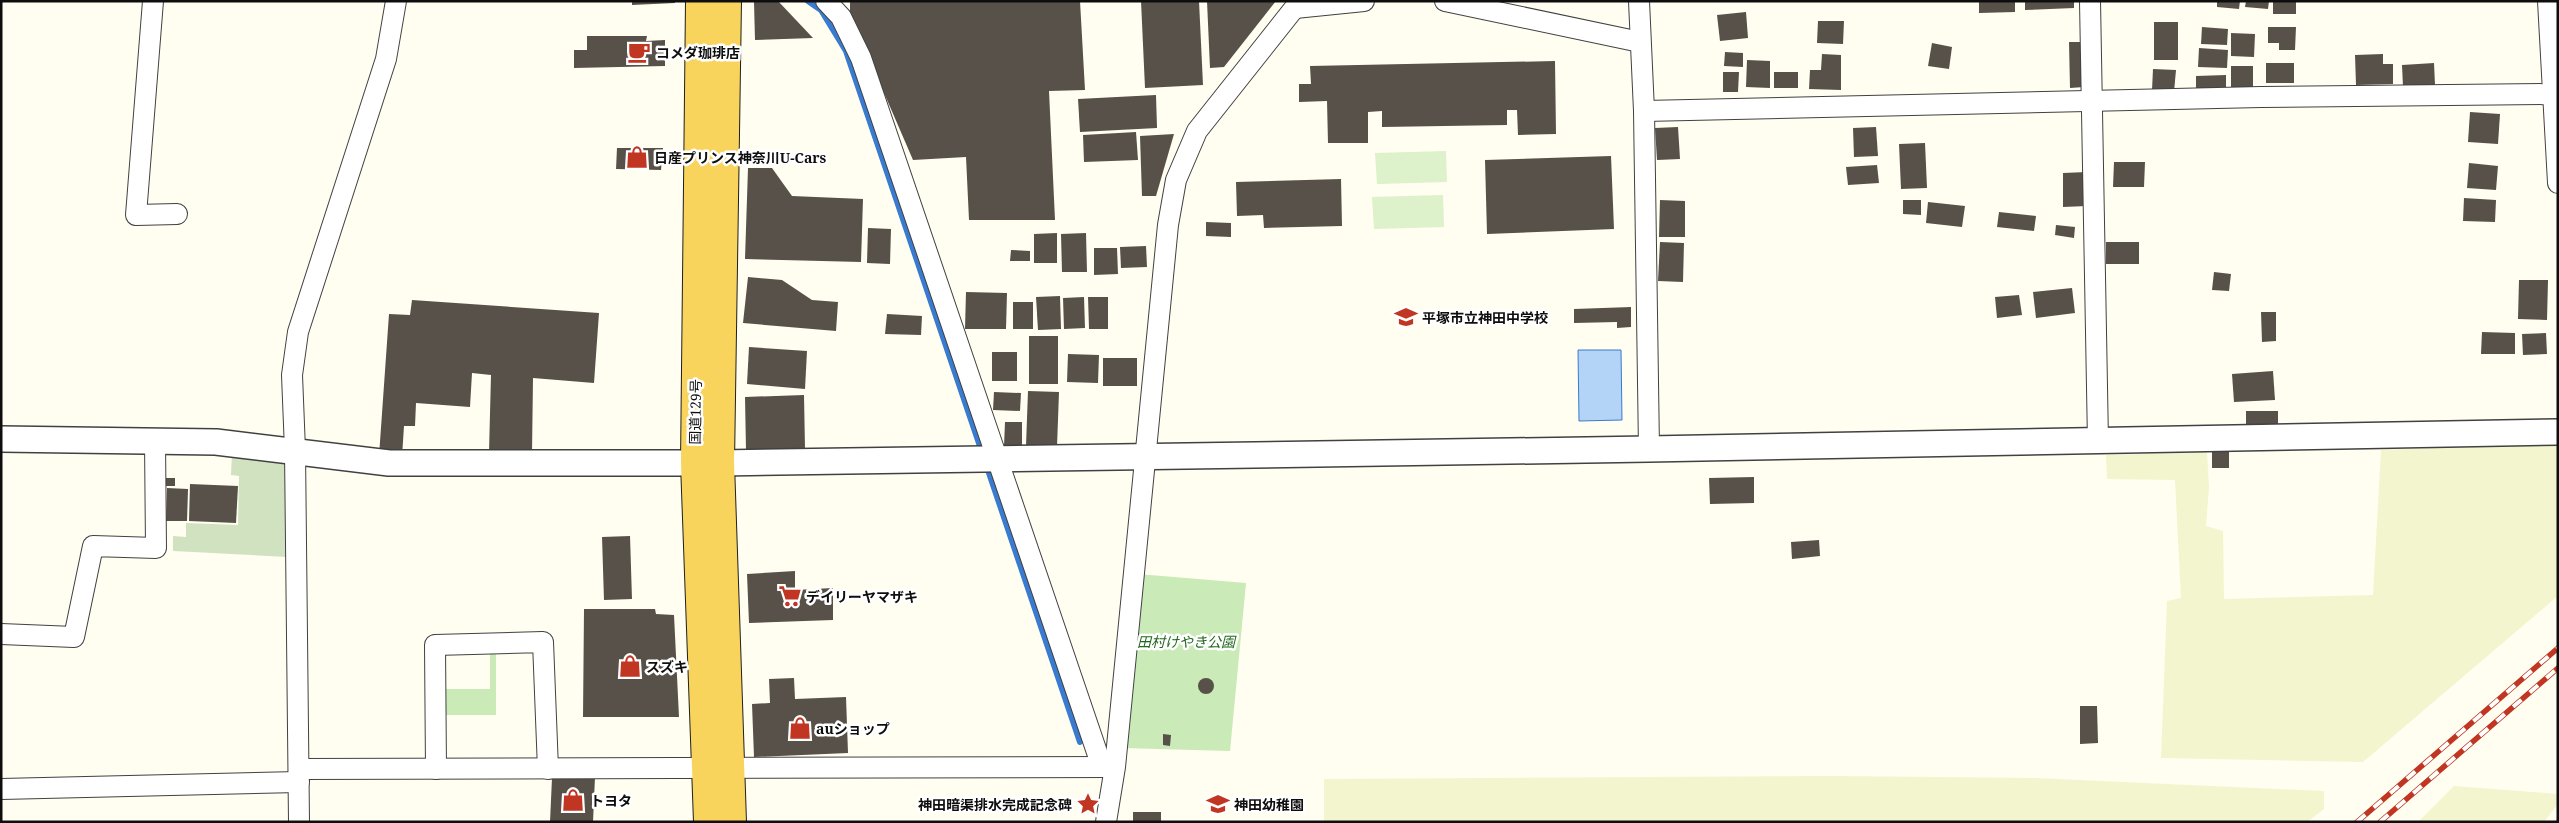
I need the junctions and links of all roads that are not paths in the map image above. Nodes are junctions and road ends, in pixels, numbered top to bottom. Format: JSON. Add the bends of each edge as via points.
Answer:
{"nodes":[{"id":1,"x":153,"y":1,"type":"edge"},
{"id":2,"x":396,"y":1,"type":"edge"},
{"id":3,"x":700,"y":1,"type":"edge"},
{"id":4,"x":727,"y":1,"type":"edge"},
{"id":5,"x":826,"y":1,"type":"edge"},
{"id":6,"x":1364,"y":1,"type":"edge"},
{"id":7,"x":1445,"y":1,"type":"edge"},
{"id":8,"x":1639,"y":1,"type":"edge"},
{"id":9,"x":2090,"y":1,"type":"edge"},
{"id":10,"x":2548,"y":1,"type":"edge"},
{"id":11,"x":1298,"y":5,"type":"edge"},
{"id":12,"x":1640,"y":42,"type":"junction"},
{"id":13,"x":2553,"y":94,"type":"junction"},
{"id":14,"x":2094,"y":101,"type":"junction"},
{"id":15,"x":1644,"y":111,"type":"junction"},
{"id":16,"x":2558,"y":183,"type":"edge"},
{"id":17,"x":177,"y":214,"type":"dead end"},
{"id":18,"x":2558,"y":432,"type":"edge"},
{"id":19,"x":1,"y":439,"type":"edge"},
{"id":20,"x":156,"y":441,"type":"junction"},
{"id":21,"x":2098,"y":442,"type":"junction"},
{"id":22,"x":1649,"y":449,"type":"junction"},
{"id":23,"x":295,"y":450,"type":"junction"},
{"id":24,"x":1146,"y":455,"type":"junction"},
{"id":25,"x":997,"y":458,"type":"junction"},
{"id":26,"x":707,"y":463,"type":"junction"},
{"id":27,"x":1,"y":634,"type":"edge"},
{"id":28,"x":1108,"y":767,"type":"junction"},
{"id":29,"x":436,"y":769,"type":"junction"},
{"id":30,"x":548,"y":769,"type":"junction"},
{"id":31,"x":718,"y":769,"type":"junction"},
{"id":32,"x":299,"y":775,"type":"junction"},
{"id":33,"x":1,"y":789,"type":"edge"},
{"id":34,"x":299,"y":822,"type":"edge"},
{"id":35,"x":708,"y":822,"type":"edge"},
{"id":36,"x":732,"y":822,"type":"edge"},
{"id":37,"x":1106,"y":822,"type":"edge"}],
"edges":[{"from":1,"to":17,"type":"street","via":[[136,215]]},
{"from":2,"to":23,"type":"street","via":[[386,59],[298,332],[292,375]]},
{"from":3,"to":26,"type":"highway","name":"国道129号"},
{"from":4,"to":26,"type":"highway","name":"国道129号"},
{"from":5,"to":25,"type":"street","via":[[841,17],[861,58]]},
{"from":6,"to":11,"type":"street"},
{"from":7,"to":12,"type":"street"},
{"from":8,"to":12,"type":"street"},
{"from":9,"to":14,"type":"street"},
{"from":10,"to":13,"type":"street"},
{"from":11,"to":24,"type":"street","via":[[1197,130],[1176,180],[1168,225]]},
{"from":12,"to":15,"type":"street"},
{"from":13,"to":14,"type":"street"},
{"from":13,"to":16,"type":"street"},
{"from":14,"to":15,"type":"street"},
{"from":14,"to":21,"type":"street"},
{"from":15,"to":22,"type":"street"},
{"from":18,"to":21,"type":"street"},
{"from":19,"to":20,"type":"street"},
{"from":20,"to":23,"type":"street","via":[[216,442]]},
{"from":20,"to":27,"type":"street","via":[[156,548],[93,546],[74,637]]},
{"from":21,"to":22,"type":"street"},
{"from":22,"to":24,"type":"street"},
{"from":23,"to":26,"type":"street","via":[[389,463]]},
{"from":23,"to":32,"type":"street"},
{"from":24,"to":25,"type":"street"},
{"from":24,"to":28,"type":"street"},
{"from":25,"to":26,"type":"street"},
{"from":25,"to":28,"type":"street"},
{"from":26,"to":31,"type":"highway","name":"国道129号"},
{"from":28,"to":31,"type":"street"},
{"from":28,"to":37,"type":"street"},
{"from":29,"to":30,"type":"street"},
{"from":29,"to":30,"type":"street","via":[[435,645],[543,642]]},
{"from":29,"to":32,"type":"street"},
{"from":30,"to":31,"type":"street"},
{"from":31,"to":35,"type":"highway","name":"国道129号"},
{"from":31,"to":36,"type":"highway","name":"国道129号"},
{"from":32,"to":33,"type":"street"},
{"from":32,"to":34,"type":"street"}]}
